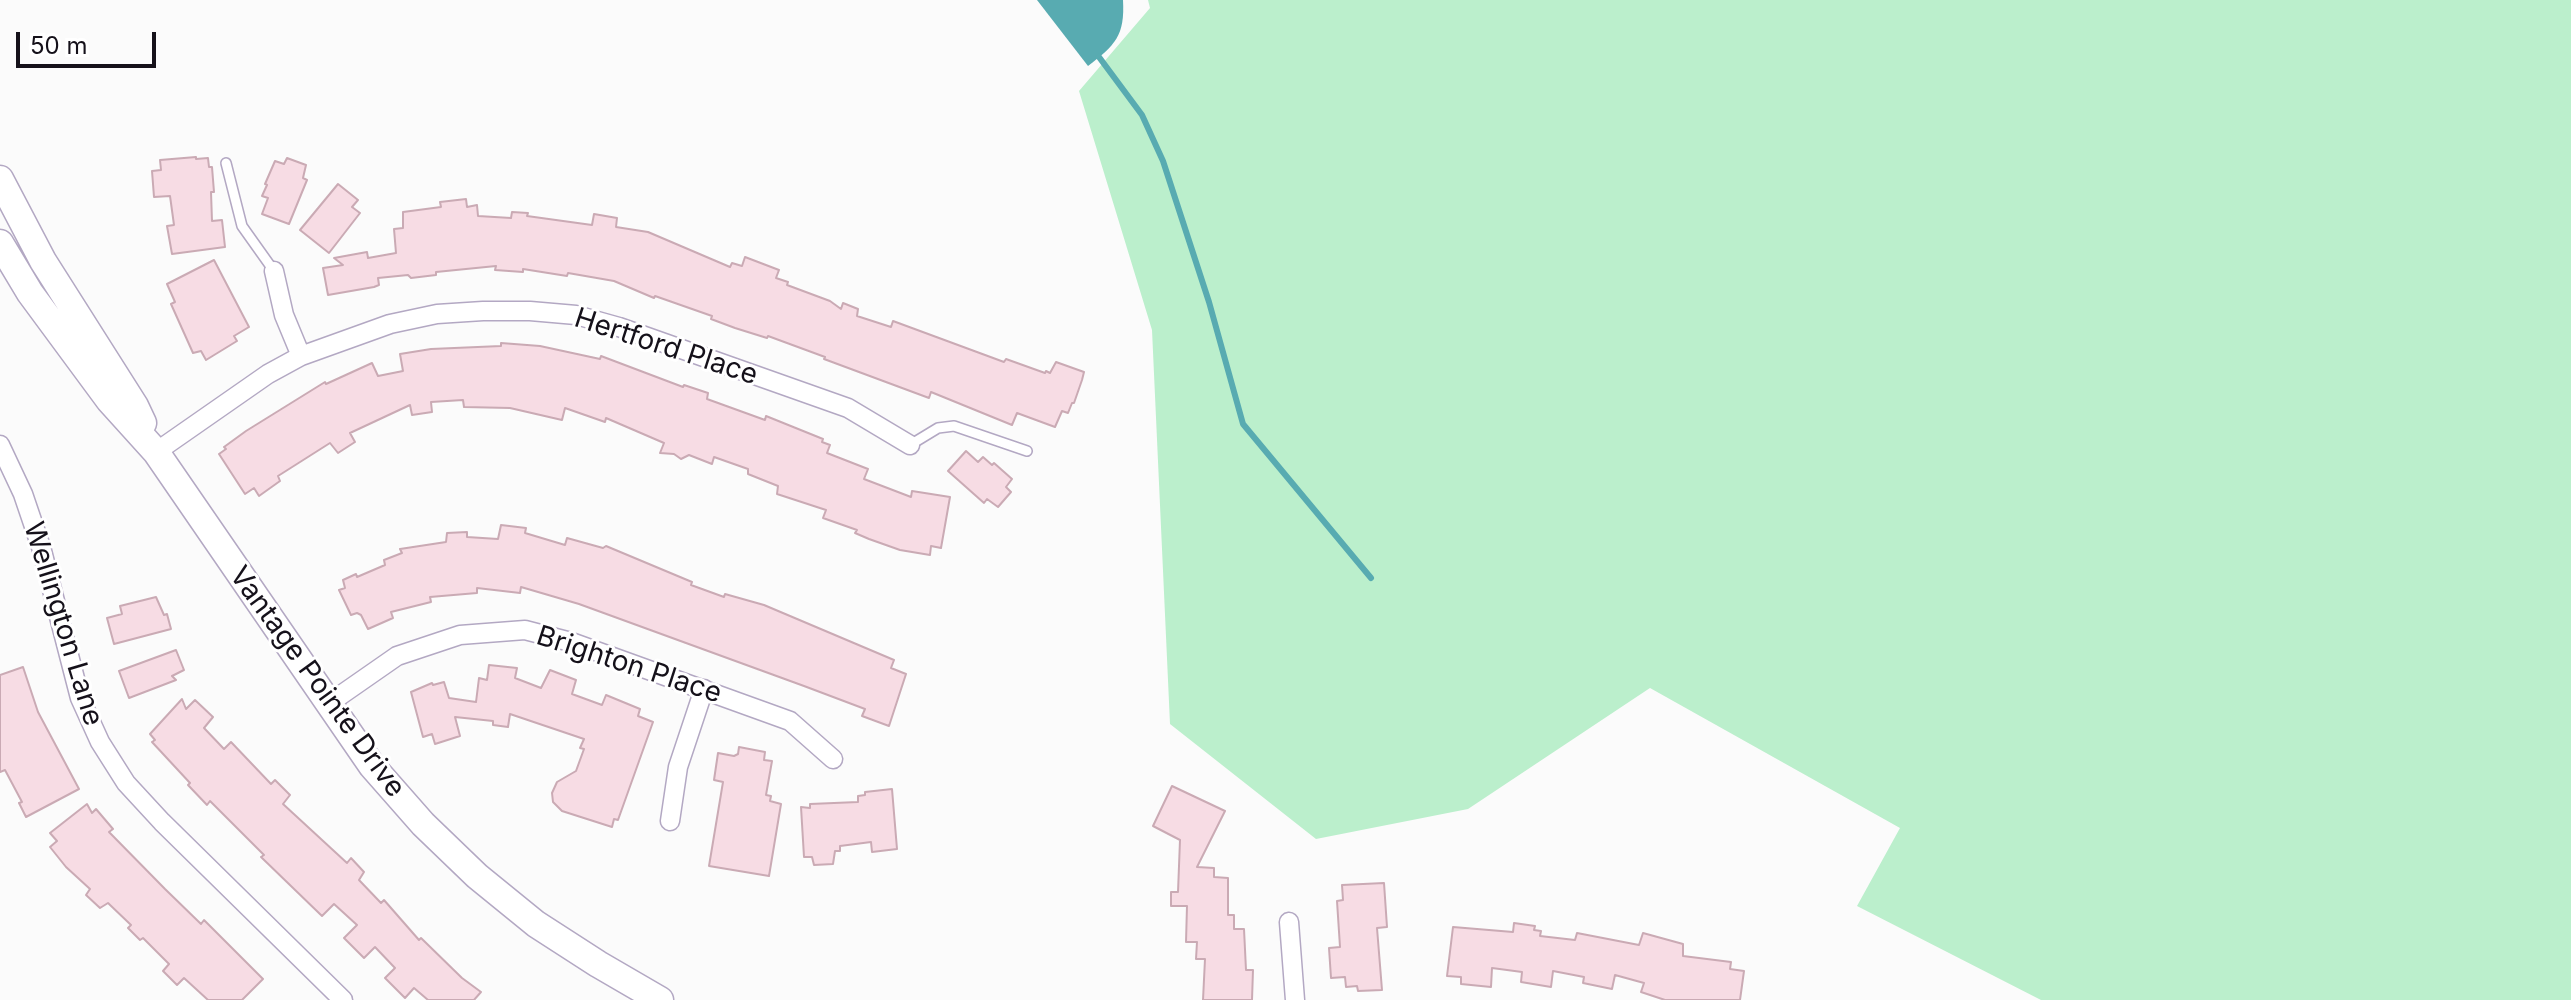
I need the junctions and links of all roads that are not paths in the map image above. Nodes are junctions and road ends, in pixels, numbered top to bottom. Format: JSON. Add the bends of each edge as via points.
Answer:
{"nodes":[{"id":1,"x":226,"y":163,"type":"dead end"},
{"id":2,"x":0,"y":179,"type":"edge"},
{"id":3,"x":0,"y":243,"type":"edge"},
{"id":4,"x":274,"y":271,"type":"joint"},
{"id":5,"x":301,"y":356,"type":"junction"},
{"id":6,"x":0,"y":445,"type":"edge"},
{"id":7,"x":910,"y":445,"type":"joint"},
{"id":8,"x":1027,"y":451,"type":"dead end"},
{"id":9,"x":156,"y":452,"type":"junction"},
{"id":10,"x":704,"y":689,"type":"junction"},
{"id":11,"x":328,"y":704,"type":"junction"},
{"id":12,"x":833,"y":759,"type":"dead end"},
{"id":13,"x":670,"y":821,"type":"dead end"},
{"id":14,"x":1289,"y":922,"type":"dead end"},
{"id":15,"x":343,"y":1000,"type":"edge"},
{"id":16,"x":660,"y":1000,"type":"edge"},
{"id":17,"x":1295,"y":1000,"type":"edge"}],
"edges":[{"from":1,"to":4,"type":"lane","via":[[242,226]]},
{"from":2,"to":9,"type":"street","name":"Vantage Pointe Drive","via":[[43,261],[135,406]]},
{"from":3,"to":9,"type":"street","name":"Vantage Pointe Drive","via":[[109,400]]},
{"from":4,"to":5,"type":"street"},
{"from":5,"to":7,"type":"street","name":"Hertford Place","via":[[390,324],[437,314],[576,315],[848,408]]},
{"from":5,"to":9,"type":"street","name":"Hertford Place"},
{"from":6,"to":15,"type":"street","name":"Wellington Lane","via":[[41,547],[80,698],[100,742],[126,783],[162,822]]},
{"from":7,"to":8,"type":"lane","via":[[938,428],[954,426]]},
{"from":9,"to":11,"type":"street","name":"Vantage Pointe Drive"},
{"from":10,"to":11,"type":"street","name":"Brighton Place","via":[[525,630],[460,635],[397,656]]},
{"from":10,"to":12,"type":"street","name":"Brighton Place","via":[[790,721]]},
{"from":10,"to":13,"type":"street","via":[[678,767]]},
{"from":11,"to":16,"type":"street","name":"Vantage Pointe Drive","via":[[372,766],[477,876],[536,924]]},
{"from":14,"to":17,"type":"street"}]}
